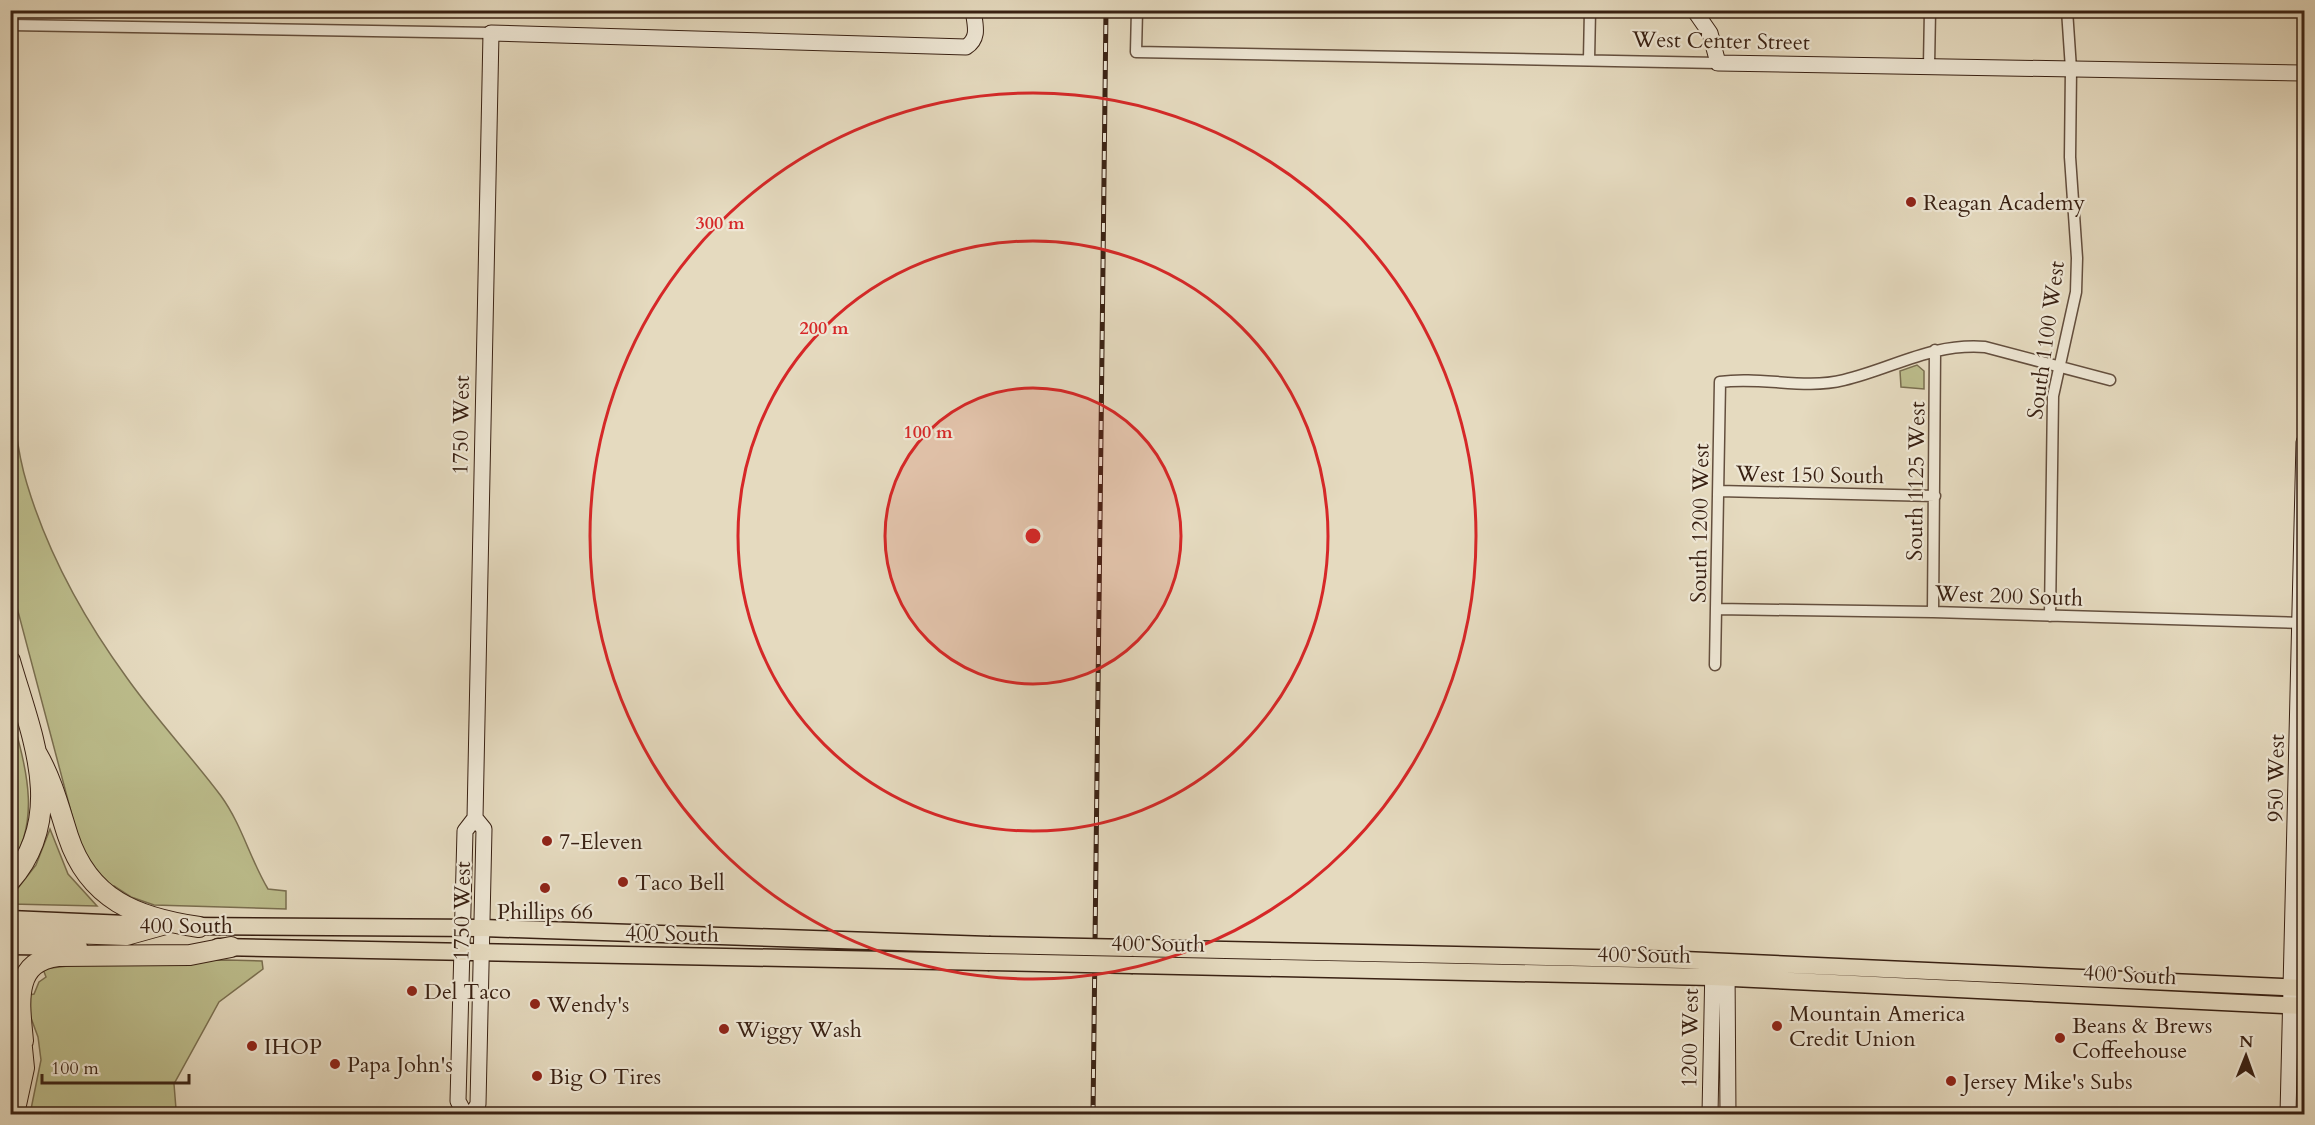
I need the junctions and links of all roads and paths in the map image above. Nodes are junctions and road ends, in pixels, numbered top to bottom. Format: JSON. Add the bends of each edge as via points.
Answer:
{"nodes":[{"id":1,"x":973,"y":10,"type":"edge"},
{"id":2,"x":1137,"y":10,"type":"edge"},
{"id":3,"x":1590,"y":10,"type":"edge"},
{"id":4,"x":1694,"y":10,"type":"edge"},
{"id":5,"x":1930,"y":10,"type":"edge"},
{"id":6,"x":2067,"y":10,"type":"edge"},
{"id":7,"x":10,"y":25,"type":"edge"},
{"id":8,"x":491,"y":33,"type":"junction"},
{"id":9,"x":1589,"y":60,"type":"junction"},
{"id":10,"x":1718,"y":63,"type":"junction"},
{"id":11,"x":1929,"y":66,"type":"junction"},
{"id":12,"x":2071,"y":69,"type":"junction"},
{"id":13,"x":2304,"y":73,"type":"edge"},
{"id":14,"x":1935,"y":350,"type":"junction"},
{"id":15,"x":2058,"y":366,"type":"junction"},
{"id":16,"x":2110,"y":380,"type":"dead end"},
{"id":17,"x":2304,"y":442,"type":"edge"},
{"id":18,"x":2304,"y":487,"type":"edge"},
{"id":19,"x":1719,"y":491,"type":"junction"},
{"id":20,"x":1935,"y":496,"type":"junction"},
{"id":21,"x":1716,"y":609,"type":"junction"},
{"id":22,"x":1933,"y":612,"type":"junction"},
{"id":23,"x":2050,"y":616,"type":"junction"},
{"id":24,"x":2302,"y":623,"type":"edge"},
{"id":25,"x":10,"y":661,"type":"edge"},
{"id":26,"x":1715,"y":664,"type":"dead end"},
{"id":27,"x":37,"y":754,"type":"junction"},
{"id":28,"x":475,"y":818,"type":"junction"},
{"id":29,"x":10,"y":881,"type":"edge"},
{"id":30,"x":10,"y":919,"type":"edge"},
{"id":31,"x":162,"y":925,"type":"junction"},
{"id":32,"x":199,"y":927,"type":"junction"},
{"id":33,"x":462,"y":928,"type":"junction"},
{"id":34,"x":483,"y":928,"type":"junction"},
{"id":35,"x":10,"y":930,"type":"edge"},
{"id":36,"x":10,"y":946,"type":"edge"},
{"id":37,"x":231,"y":947,"type":"junction"},
{"id":38,"x":483,"y":951,"type":"junction"},
{"id":39,"x":460,"y":952,"type":"junction"},
{"id":40,"x":989,"y":953,"type":"junction"},
{"id":41,"x":1720,"y":970,"type":"junction"},
{"id":42,"x":2299,"y":988,"type":"edge"},
{"id":43,"x":2298,"y":1005,"type":"edge"},
{"id":44,"x":10,"y":1006,"type":"edge"},
{"id":45,"x":22,"y":1041,"type":"junction"},
{"id":46,"x":14,"y":1114,"type":"edge"},
{"id":47,"x":465,"y":1114,"type":"edge"},
{"id":48,"x":472,"y":1114,"type":"edge"},
{"id":49,"x":1710,"y":1114,"type":"edge"},
{"id":50,"x":1728,"y":1114,"type":"edge"},
{"id":51,"x":2288,"y":1114,"type":"edge"}],
"edges":[{"from":1,"to":8,"type":"street","via":[[975,36],[972,42],[958,47]]},
{"from":2,"to":9,"type":"street","name":"West Center Street","via":[[1136,52]]},
{"from":3,"to":9,"type":"street"},
{"from":4,"to":10,"type":"street","via":[[1710,33]]},
{"from":5,"to":11,"type":"street"},
{"from":6,"to":12,"type":"street","name":"South 1100 West"},
{"from":7,"to":8,"type":"street"},
{"from":8,"to":28,"type":"street","name":"1750 West"},
{"from":9,"to":10,"type":"street","name":"West Center Street"},
{"from":10,"to":11,"type":"street","name":"West Center Street"},
{"from":11,"to":12,"type":"street","name":"West Center Street"},
{"from":12,"to":13,"type":"street","name":"West Center Street"},
{"from":12,"to":15,"type":"street","name":"South 1100 West","via":[[2076,292]]},
{"from":14,"to":15,"type":"street","via":[[1985,347]]},
{"from":14,"to":19,"type":"street","name":"South 1200 West","via":[[1843,380],[1720,382]]},
{"from":14,"to":20,"type":"street","name":"South 1125 West"},
{"from":15,"to":16,"type":"street"},
{"from":15,"to":23,"type":"street","name":"South 1100 West","via":[[2053,396]]},
{"from":17,"to":18,"type":"street","name":"950 West"},
{"from":18,"to":24,"type":"street","name":"950 West"},
{"from":19,"to":20,"type":"street","name":"West 150 South"},
{"from":19,"to":21,"type":"street","name":"South 1200 West"},
{"from":20,"to":22,"type":"street","name":"South 1125 West"},
{"from":21,"to":22,"type":"street","name":"West 200 South"},
{"from":21,"to":26,"type":"street","name":"South 1200 West"},
{"from":22,"to":23,"type":"street","name":"West 200 South"},
{"from":23,"to":24,"type":"street","name":"West 200 South"},
{"from":24,"to":42,"type":"street","name":"950 West"},
{"from":25,"to":27,"type":"highway"},
{"from":27,"to":29,"type":"highway","via":[[43,797],[40,825],[30,853]]},
{"from":27,"to":32,"type":"highway","via":[[52,785],[75,854],[100,891],[141,913]]},
{"from":28,"to":33,"type":"street","name":"1750 West","via":[[465,831]]},
{"from":28,"to":34,"type":"street","name":"1750 West","via":[[484,829]]},
{"from":30,"to":31,"type":"main road","name":"400 South"},
{"from":31,"to":32,"type":"main road","name":"400 South"},
{"from":31,"to":35,"type":"highway","via":[[126,934]]},
{"from":32,"to":33,"type":"main road","name":"400 South"},
{"from":33,"to":34,"type":"main road","name":"400 South"},
{"from":33,"to":39,"type":"street","name":"1750 West"},
{"from":34,"to":38,"type":"street","name":"1750 West"},
{"from":34,"to":40,"type":"main road","name":"400 South"},
{"from":36,"to":37,"type":"main road","name":"400 South"},
{"from":37,"to":39,"type":"main road","name":"400 South"},
{"from":37,"to":45,"type":"highway","via":[[190,955],[45,959],[30,970],[21,988]]},
{"from":38,"to":39,"type":"main road","name":"400 South"},
{"from":38,"to":40,"type":"main road","name":"400 South"},
{"from":38,"to":48,"type":"street","name":"1750 West","via":[[478,1104]]},
{"from":39,"to":47,"type":"street","name":"1750 West","via":[[458,1101]]},
{"from":40,"to":41,"type":"main road","name":"400 South","bridge":true},
{"from":41,"to":42,"type":"main road","name":"400 South"},
{"from":41,"to":43,"type":"main road","name":"400 South"},
{"from":41,"to":49,"type":"street","name":"1200 West"},
{"from":41,"to":50,"type":"street","name":"1200 West"},
{"from":42,"to":43,"type":"street","name":"950 West"},
{"from":43,"to":51,"type":"street","name":"950 West"},
{"from":44,"to":45,"type":"highway"},
{"from":45,"to":46,"type":"highway","via":[[23,1077]]}]}
